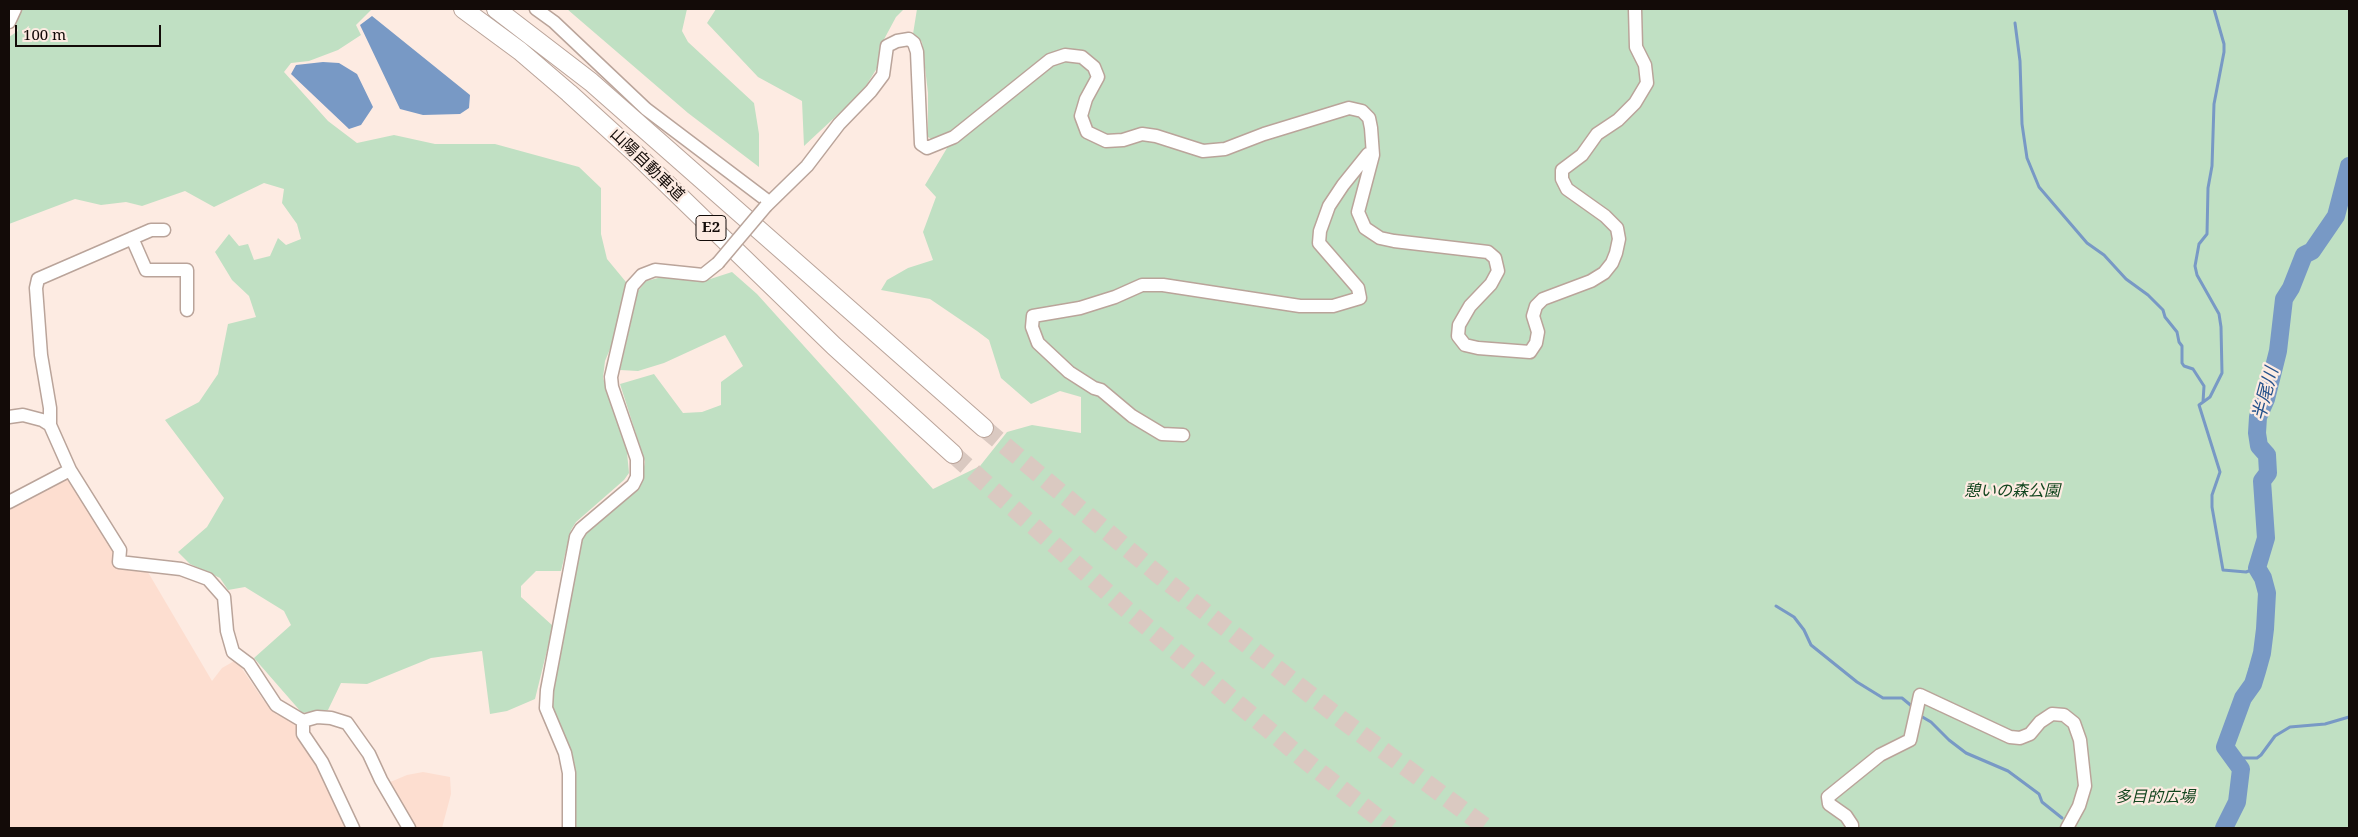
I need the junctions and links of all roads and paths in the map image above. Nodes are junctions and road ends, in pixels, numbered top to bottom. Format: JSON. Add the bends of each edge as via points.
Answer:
{"nodes":[{"id":1,"x":15,"y":9,"type":"edge"},
{"id":2,"x":463,"y":9,"type":"edge"},
{"id":3,"x":496,"y":9,"type":"edge"},
{"id":4,"x":536,"y":9,"type":"edge"},
{"id":5,"x":1635,"y":9,"type":"edge"},
{"id":6,"x":9,"y":22,"type":"edge"},
{"id":7,"x":1373,"y":155,"type":"junction"},
{"id":8,"x":767,"y":204,"type":"junction"},
{"id":9,"x":164,"y":230,"type":"dead end"},
{"id":10,"x":132,"y":238,"type":"junction"},
{"id":11,"x":187,"y":310,"type":"dead end"},
{"id":12,"x":9,"y":417,"type":"edge"},
{"id":13,"x":50,"y":425,"type":"junction"},
{"id":14,"x":984,"y":428,"type":"tunnel mouth"},
{"id":15,"x":1183,"y":436,"type":"dead end"},
{"id":16,"x":953,"y":454,"type":"tunnel mouth"},
{"id":17,"x":70,"y":470,"type":"junction"},
{"id":18,"x":9,"y":502,"type":"edge"},
{"id":19,"x":303,"y":721,"type":"junction"},
{"id":20,"x":353,"y":828,"type":"edge"},
{"id":21,"x":409,"y":828,"type":"edge"},
{"id":22,"x":569,"y":828,"type":"edge"},
{"id":23,"x":1852,"y":828,"type":"edge"},
{"id":24,"x":2067,"y":828,"type":"edge"}],
"edges":[{"from":1,"to":6,"type":"street"},
{"from":2,"to":16,"type":"highway","name":"山陽自動車道","number":"E2","via":[[520,51],[636,153],[834,346]]},
{"from":3,"to":14,"type":"highway","name":"山陽自動車道","number":"E2","via":[[611,100]]},
{"from":4,"to":8,"type":"street","via":[[554,22],[646,110]]},
{"from":5,"to":7,"type":"street","via":[[1636,47],[1645,65],[1647,83],[1635,103],[1597,134],[1582,154],[1562,170],[1567,189],[1617,228],[1616,253],[1604,273],[1543,298],[1536,306],[1533,316],[1538,332],[1530,352],[1478,348],[1465,345],[1458,336],[1459,325],[1470,306],[1491,284],[1498,271],[1495,258],[1488,252],[1394,241],[1380,238],[1365,228],[1358,212]]},
{"from":7,"to":8,"type":"street","via":[[1369,118],[1362,111],[1349,108],[1225,149],[1204,151],[1142,134],[1106,141],[1087,132],[1081,116],[1098,77],[1094,66],[1082,57],[1065,55],[1050,60],[954,137],[927,148],[921,144],[919,65],[914,43],[896,41],[887,46],[883,75],[871,91],[839,124],[807,166]]},
{"from":7,"to":15,"type":"street","via":[[1368,154],[1343,185],[1329,206],[1320,231],[1319,243],[1358,288],[1360,298],[1333,306],[1300,306],[1163,285],[1142,285],[1080,308],[1033,316],[1032,327],[1038,343],[1069,372],[1101,390],[1132,416],[1162,434]]},
{"from":8,"to":22,"type":"street","bridge":true,"via":[[718,263],[703,275],[654,270],[642,275],[632,286],[611,377],[637,459],[637,477],[634,485],[581,529],[576,537],[547,690],[546,708],[565,754],[569,773]]},
{"from":9,"to":10,"type":"street","via":[[151,230]]},
{"from":10,"to":11,"type":"street","via":[[146,270],[187,270]]},
{"from":10,"to":13,"type":"street","via":[[38,279],[36,288]]},
{"from":12,"to":13,"type":"street","via":[[24,415]]},
{"from":13,"to":17,"type":"street"},
{"from":17,"to":18,"type":"street"},
{"from":17,"to":19,"type":"street","via":[[120,550],[120,562],[182,569],[208,579],[224,598],[233,652],[249,664],[276,705]]},
{"from":19,"to":20,"type":"street","via":[[304,734],[322,762]]},
{"from":19,"to":21,"type":"street","via":[[317,717],[346,722],[370,754]]},
{"from":23,"to":24,"type":"street","via":[[1846,816],[1829,804],[1828,797],[1880,755],[1910,740],[1920,695],[2010,737],[2030,734],[2052,714],[2064,715],[2074,723],[2080,740],[2085,786]]}]}
